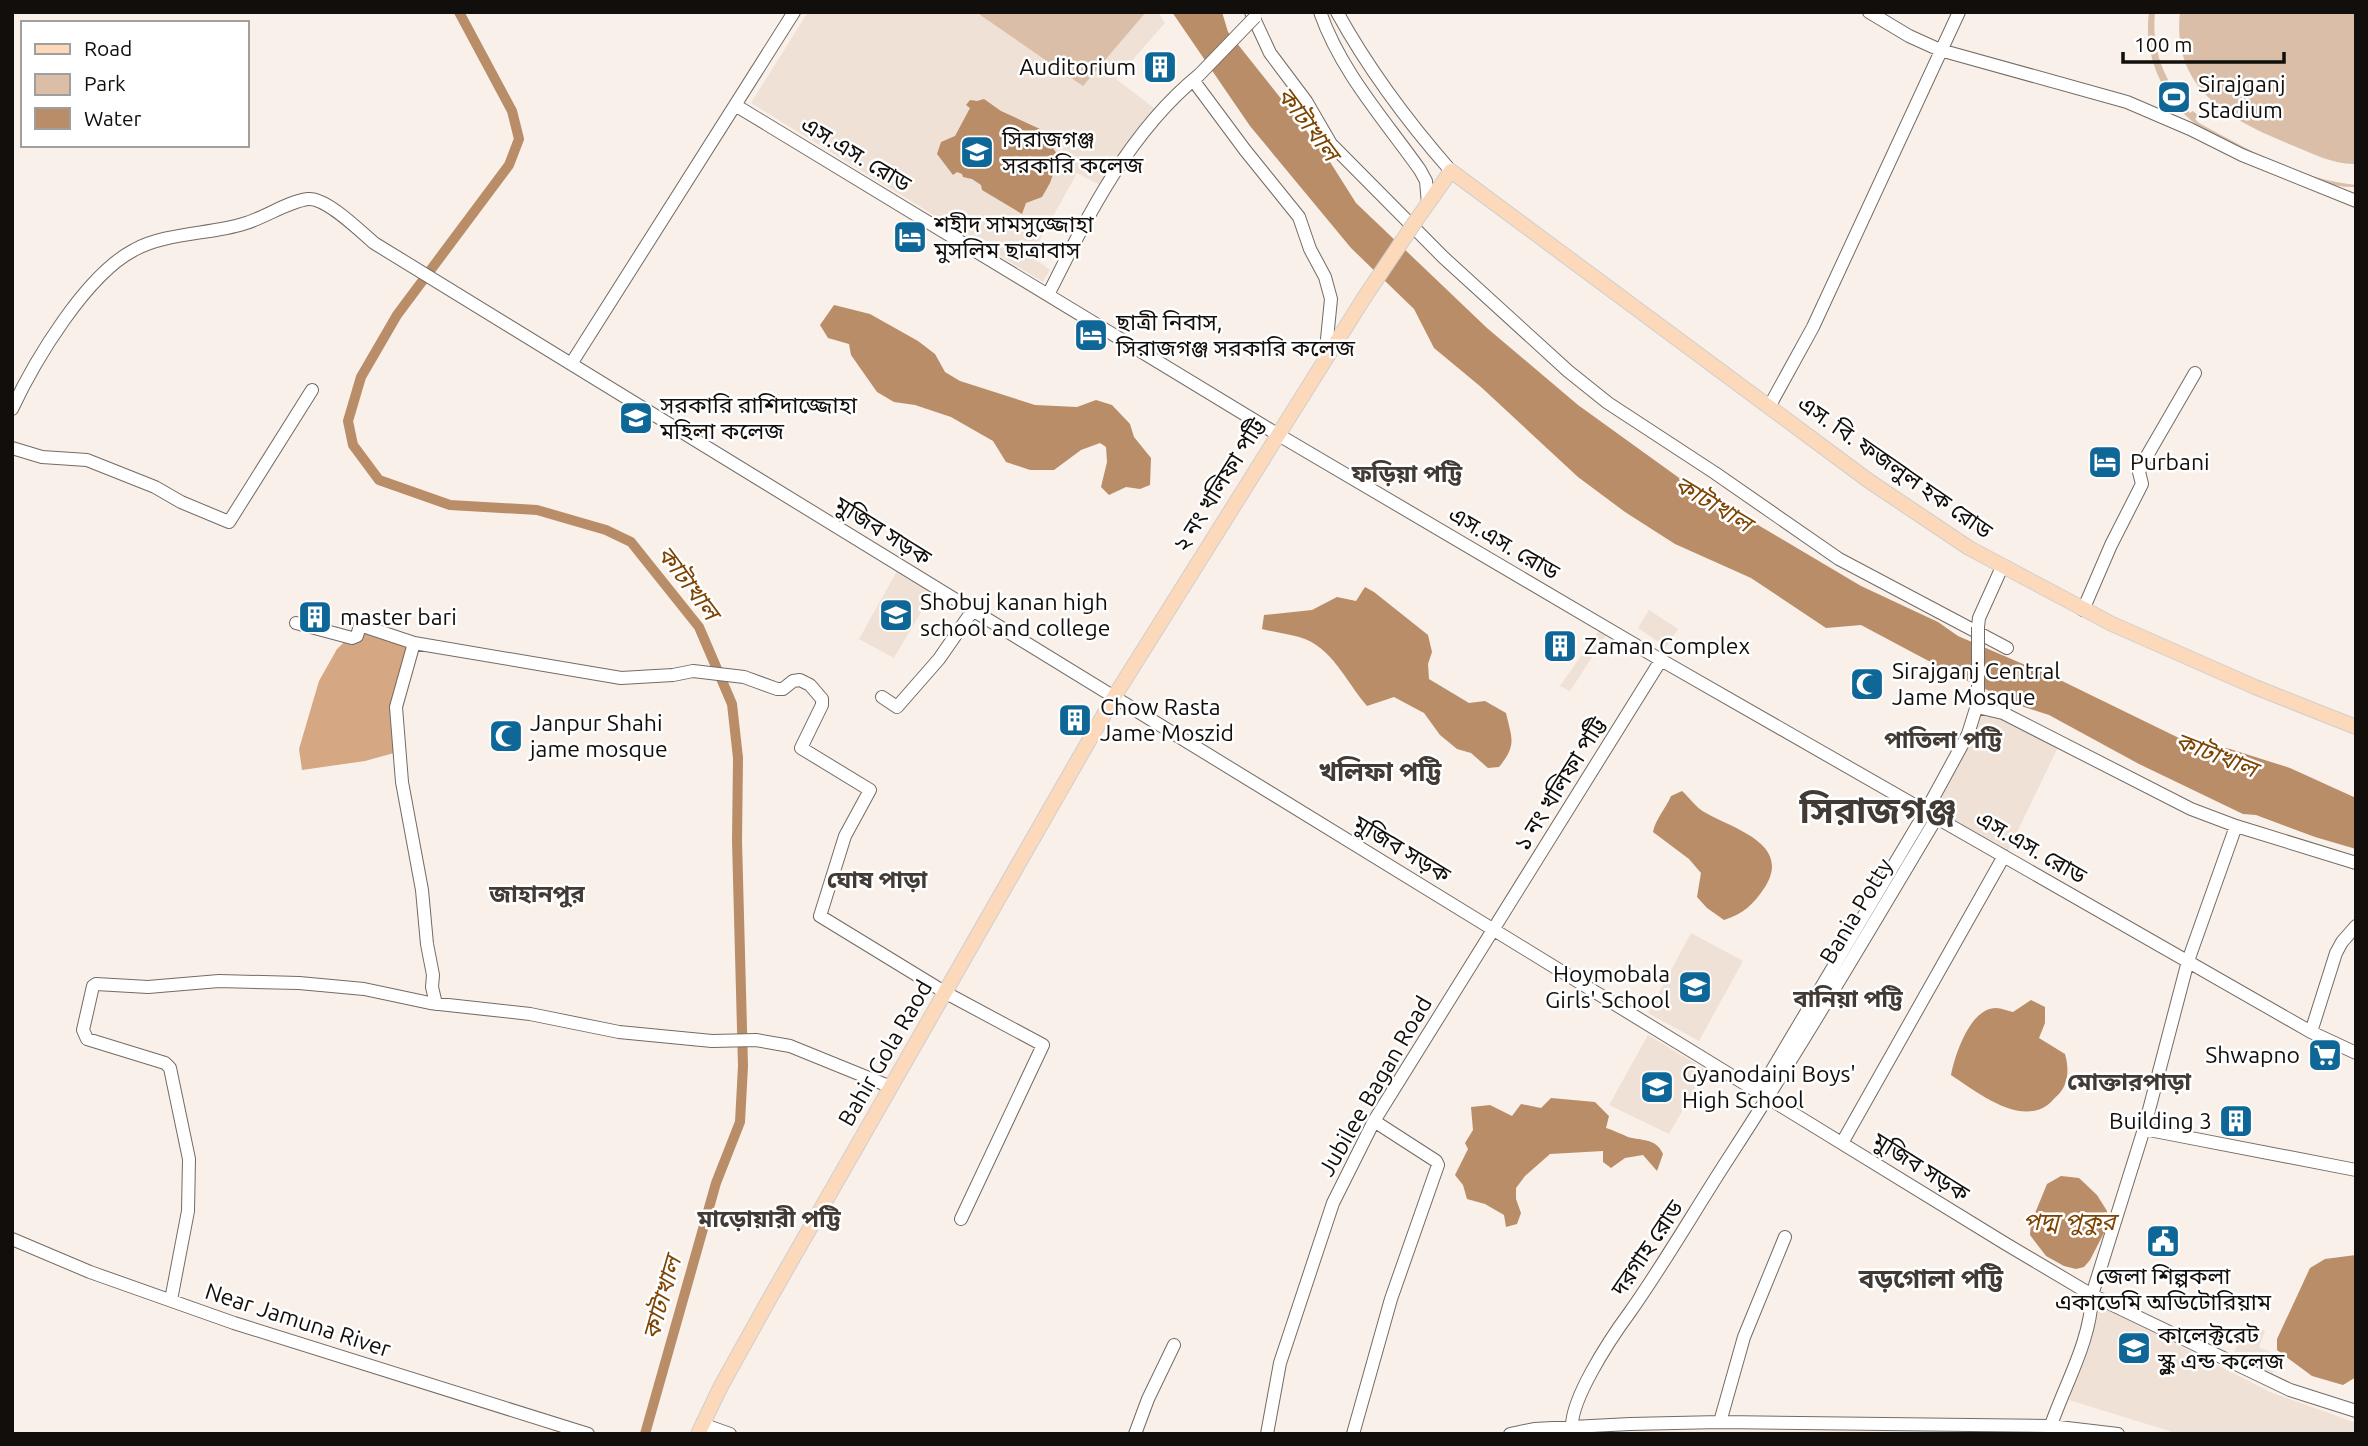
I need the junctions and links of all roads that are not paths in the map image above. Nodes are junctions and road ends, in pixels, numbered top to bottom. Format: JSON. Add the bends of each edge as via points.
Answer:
{"nodes":[{"id":1,"x":794,"y":12,"type":"edge"},
{"id":2,"x":1320,"y":12,"type":"edge"},
{"id":3,"x":1337,"y":12,"type":"edge"},
{"id":4,"x":1869,"y":12,"type":"edge"},
{"id":5,"x":1959,"y":12,"type":"edge"},
{"id":6,"x":1255,"y":14,"type":"edge"},
{"id":7,"x":1940,"y":50,"type":"junction"},
{"id":8,"x":1196,"y":77,"type":"junction"},
{"id":9,"x":1381,"y":84,"type":"junction"},
{"id":10,"x":1367,"y":97,"type":"junction"},
{"id":11,"x":735,"y":105,"type":"junction"},
{"id":12,"x":1451,"y":170,"type":"junction"},
{"id":13,"x":2356,"y":201,"type":"edge"},
{"id":14,"x":1428,"y":204,"type":"junction"},
{"id":15,"x":1048,"y":295,"type":"junction"},
{"id":16,"x":1325,"y":359,"type":"junction"},
{"id":17,"x":571,"y":364,"type":"junction"},
{"id":18,"x":2195,"y":373,"type":"dead end"},
{"id":19,"x":312,"y":390,"type":"dead end"},
{"id":20,"x":1769,"y":408,"type":"junction"},
{"id":21,"x":12,"y":409,"type":"edge"},
{"id":22,"x":1277,"y":434,"type":"junction"},
{"id":23,"x":12,"y":448,"type":"edge"},
{"id":24,"x":2002,"y":567,"type":"junction"},
{"id":25,"x":973,"y":610,"type":"junction"},
{"id":26,"x":2083,"y":610,"type":"junction"},
{"id":27,"x":296,"y":623,"type":"dead end"},
{"id":28,"x":414,"y":643,"type":"junction"},
{"id":29,"x":2007,"y":648,"type":"dead end"},
{"id":30,"x":1661,"y":660,"type":"junction"},
{"id":31,"x":1114,"y":697,"type":"junction"},
{"id":32,"x":882,"y":698,"type":"dead end"},
{"id":33,"x":1978,"y":704,"type":"junction"},
{"id":34,"x":2356,"y":727,"type":"edge"},
{"id":35,"x":1931,"y":814,"type":"junction"},
{"id":36,"x":2236,"y":826,"type":"junction"},
{"id":37,"x":2004,"y":856,"type":"junction"},
{"id":38,"x":2356,"y":863,"type":"edge"},
{"id":39,"x":2356,"y":926,"type":"edge"},
{"id":40,"x":1493,"y":929,"type":"junction"},
{"id":41,"x":2188,"y":961,"type":"junction"},
{"id":42,"x":946,"y":993,"type":"junction"},
{"id":43,"x":436,"y":1004,"type":"junction"},
{"id":44,"x":2311,"y":1032,"type":"junction"},
{"id":45,"x":2356,"y":1053,"type":"edge"},
{"id":46,"x":891,"y":1087,"type":"junction"},
{"id":47,"x":1764,"y":1095,"type":"junction"},
{"id":48,"x":1374,"y":1121,"type":"junction"},
{"id":49,"x":2144,"y":1129,"type":"junction"},
{"id":50,"x":1842,"y":1143,"type":"junction"},
{"id":51,"x":2356,"y":1170,"type":"edge"},
{"id":52,"x":961,"y":1219,"type":"dead end"},
{"id":53,"x":1785,"y":1237,"type":"dead end"},
{"id":54,"x":12,"y":1239,"type":"edge"},
{"id":55,"x":2092,"y":1295,"type":"junction"},
{"id":56,"x":171,"y":1300,"type":"junction"},
{"id":57,"x":1174,"y":1345,"type":"dead end"},
{"id":58,"x":2356,"y":1411,"type":"edge"},
{"id":59,"x":1720,"y":1422,"type":"junction"},
{"id":60,"x":700,"y":1429,"type":"edge"},
{"id":61,"x":1572,"y":1430,"type":"edge"},
{"id":62,"x":2049,"y":1430,"type":"edge"},
{"id":63,"x":582,"y":1432,"type":"edge"},
{"id":64,"x":730,"y":1434,"type":"edge"},
{"id":65,"x":1135,"y":1434,"type":"edge"},
{"id":66,"x":1267,"y":1434,"type":"edge"},
{"id":67,"x":1353,"y":1434,"type":"edge"},
{"id":68,"x":1510,"y":1434,"type":"edge"},
{"id":69,"x":2118,"y":1434,"type":"edge"}],
"edges":[{"from":1,"to":11,"type":"street"},
{"from":2,"to":10,"type":"street","via":[[1327,32]]},
{"from":3,"to":9,"type":"street"},
{"from":4,"to":7,"type":"street"},
{"from":5,"to":7,"type":"street"},
{"from":6,"to":8,"type":"street","bridge":true},
{"from":6,"to":29,"type":"street","via":[[1270,52],[1331,145],[1567,371],[1839,559]]},
{"from":7,"to":13,"type":"street","via":[[2127,102]]},
{"from":7,"to":20,"type":"street","via":[[1812,327]]},
{"from":8,"to":15,"type":"street","via":[[1134,144],[1101,192]]},
{"from":8,"to":16,"type":"street","via":[[1245,150],[1299,217],[1331,299]]},
{"from":9,"to":10,"type":"street"},
{"from":9,"to":12,"type":"street","via":[[1413,129]]},
{"from":10,"to":14,"type":"street","via":[[1420,170]]},
{"from":11,"to":15,"type":"street","name":"এস.এস. রোড"},
{"from":11,"to":17,"type":"street"},
{"from":12,"to":14,"type":"main road","name":"২ নং খলিফা পট্টি"},
{"from":12,"to":20,"type":"main road","name":"এস. বি. ফজলুল হক রোড"},
{"from":14,"to":16,"type":"main road","name":"২ নং খলিফা পট্টি","bridge":true},
{"from":15,"to":22,"type":"street","name":"এস.এস. রোড"},
{"from":16,"to":22,"type":"main road","name":"২ নং খলিফা পট্টি"},
{"from":17,"to":21,"type":"street","name":"মুজিব সড়ক","via":[[374,243],[330,207],[307,199],[243,225],[135,249],[104,271],[55,333]]},
{"from":17,"to":25,"type":"street","name":"মুজিব সড়ক"},
{"from":18,"to":26,"type":"street","via":[[2144,461],[2139,472],[2142,484]]},
{"from":19,"to":23,"type":"street","via":[[229,522],[87,460],[42,457]]},
{"from":20,"to":24,"type":"main road","name":"এস. বি. ফজলুল হক রোড","via":[[1869,481]]},
{"from":22,"to":30,"type":"street","name":"এস.এস. রোড"},
{"from":22,"to":31,"type":"main road","name":"২ নং খলিফা পট্টি"},
{"from":24,"to":26,"type":"main road","name":"এস. বি. ফজলুল হক রোড"},
{"from":24,"to":33,"type":"street","bridge":true,"via":[[1979,618]]},
{"from":25,"to":31,"type":"street","name":"মুজিব সড়ক"},
{"from":25,"to":32,"type":"street","via":[[897,707]]},
{"from":26,"to":34,"type":"main road","name":"এস. বি. ফজলুল হক রোড"},
{"from":27,"to":28,"type":"street","via":[[352,638],[360,625]]},
{"from":28,"to":42,"type":"street","via":[[621,677],[693,671],[744,677],[777,689],[800,680],[810,685],[822,705],[801,748],[870,790],[845,836],[820,916]]},
{"from":28,"to":43,"type":"street","via":[[396,707],[402,782]]},
{"from":30,"to":35,"type":"street","name":"এস.এস. রোড"},
{"from":30,"to":40,"type":"street","name":"১ নং খলিফা পট্টি"},
{"from":31,"to":40,"type":"street","name":"মুজিব সড়ক"},
{"from":31,"to":42,"type":"main road","name":"Bahir Gola Raod"},
{"from":33,"to":35,"type":"street","name":"Bania Potty"},
{"from":33,"to":36,"type":"street"},
{"from":35,"to":37,"type":"street","name":"এস.এস. রোড"},
{"from":35,"to":47,"type":"street","name":"Bania Potty"},
{"from":36,"to":38,"type":"street"},
{"from":36,"to":41,"type":"street"},
{"from":37,"to":41,"type":"street","name":"এস.এস. রোড"},
{"from":37,"to":50,"type":"street"},
{"from":39,"to":44,"type":"street","via":[[2336,953]]},
{"from":40,"to":47,"type":"street","name":"মুজিব সড়ক"},
{"from":40,"to":48,"type":"street","name":"Jubilee Bagan Road"},
{"from":41,"to":44,"type":"street","name":"এস.এস. রোড"},
{"from":41,"to":49,"type":"street"},
{"from":42,"to":46,"type":"main road","name":"Bahir Gola Raod"},
{"from":42,"to":52,"type":"street","via":[[1043,1045]]},
{"from":43,"to":46,"type":"street","via":[[530,1014],[619,1032],[790,1046]]},
{"from":43,"to":56,"type":"street","via":[[364,989],[299,984],[219,981],[93,986],[83,1030],[87,1038],[170,1068],[189,1159],[188,1211]]},
{"from":44,"to":45,"type":"street","name":"এস.এস. রোড"},
{"from":46,"to":60,"type":"main road","name":"Bahir Gola Raod"},
{"from":47,"to":50,"type":"street","name":"মুজিব সড়ক"},
{"from":47,"to":61,"type":"street","name":"দরগাহ রোড","via":[[1661,1269],[1608,1341],[1576,1407]]},
{"from":48,"to":66,"type":"street","name":"Jubilee Bagan Road","via":[[1333,1203],[1280,1363]]},
{"from":48,"to":67,"type":"street","via":[[1437,1165],[1391,1299]]},
{"from":49,"to":51,"type":"street"},
{"from":49,"to":55,"type":"street"},
{"from":50,"to":55,"type":"street","name":"মুজিব সড়ক"},
{"from":53,"to":59,"type":"street","via":[[1744,1337]]},
{"from":54,"to":56,"type":"street","name":"Near Jamuna River"},
{"from":55,"to":58,"type":"street","name":"মুজিব সড়ক","via":[[2290,1390]]},
{"from":55,"to":62,"type":"street","via":[[2078,1355]]},
{"from":56,"to":63,"type":"street","name":"Near Jamuna River"},
{"from":57,"to":65,"type":"street"},
{"from":59,"to":61,"type":"street"},
{"from":59,"to":62,"type":"street"},
{"from":60,"to":64,"type":"street"},
{"from":61,"to":68,"type":"street"},
{"from":62,"to":69,"type":"street"}]}
